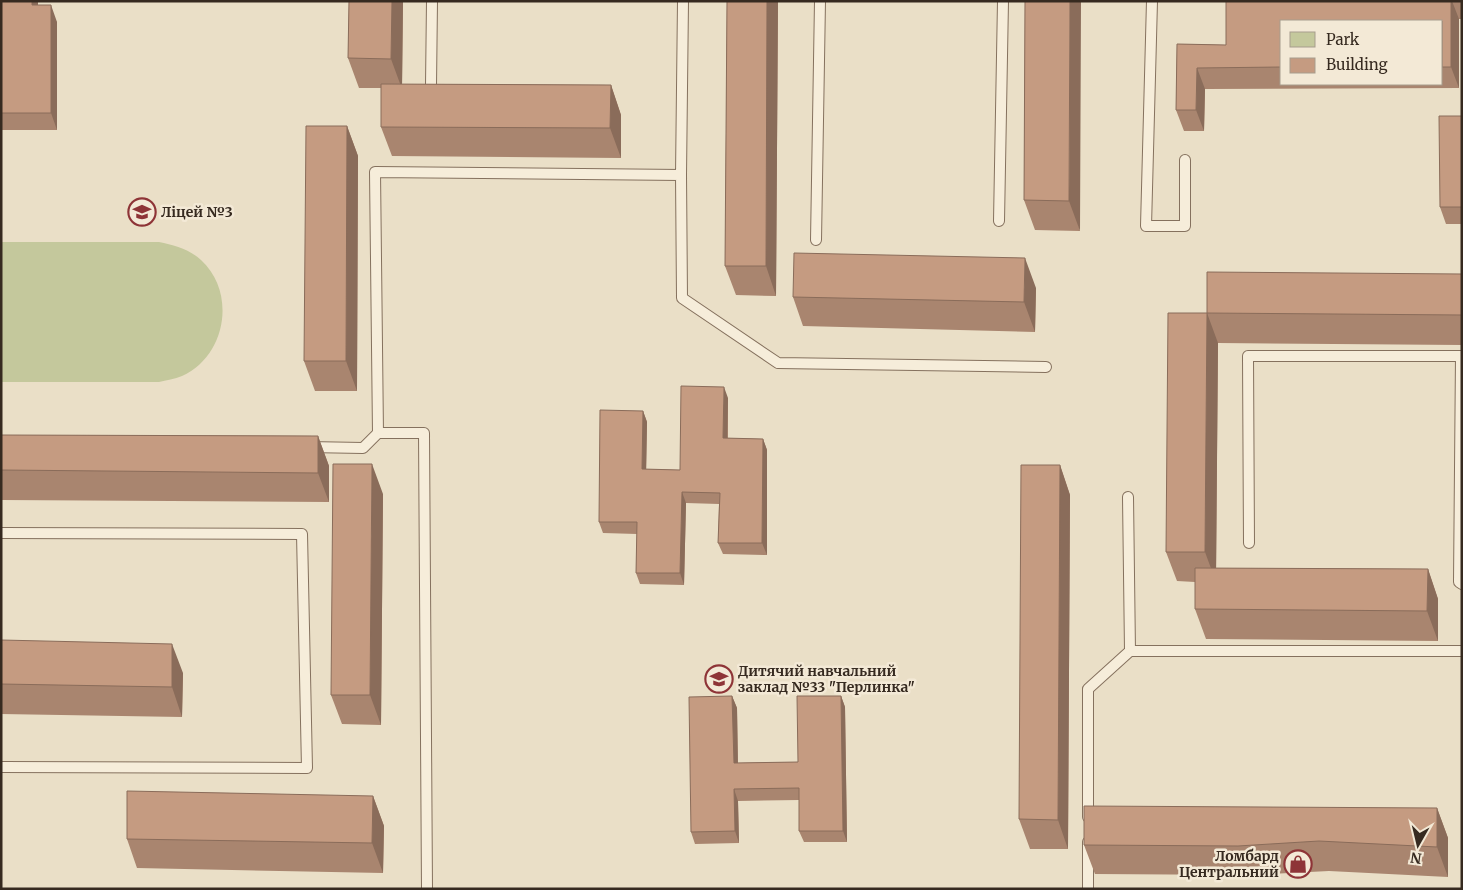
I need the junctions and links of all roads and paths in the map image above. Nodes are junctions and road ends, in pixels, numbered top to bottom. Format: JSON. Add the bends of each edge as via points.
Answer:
{"nodes":[{"id":1,"x":432,"y":1,"type":"edge"},
{"id":2,"x":683,"y":1,"type":"edge"},
{"id":3,"x":820,"y":1,"type":"edge"},
{"id":4,"x":1003,"y":1,"type":"edge"},
{"id":5,"x":1152,"y":1,"type":"edge"},
{"id":6,"x":431,"y":85,"type":"edge"},
{"id":7,"x":1185,"y":160,"type":"dead end"},
{"id":8,"x":681,"y":175,"type":"junction"},
{"id":9,"x":999,"y":221,"type":"dead end"},
{"id":10,"x":816,"y":240,"type":"dead end"},
{"id":11,"x":1461,"y":356,"type":"edge"},
{"id":12,"x":1046,"y":367,"type":"dead end"},
{"id":13,"x":378,"y":433,"type":"junction"},
{"id":14,"x":295,"y":447,"type":"edge"},
{"id":15,"x":1128,"y":497,"type":"dead end"},
{"id":16,"x":1,"y":533,"type":"edge"},
{"id":17,"x":1249,"y":543,"type":"dead end"},
{"id":18,"x":1462,"y":584,"type":"edge"},
{"id":19,"x":1130,"y":651,"type":"junction"},
{"id":20,"x":1462,"y":651,"type":"edge"},
{"id":21,"x":1,"y":767,"type":"edge"},
{"id":22,"x":427,"y":889,"type":"edge"},
{"id":23,"x":1088,"y":889,"type":"edge"}],
"edges":[{"from":1,"to":6,"type":"lane"},
{"from":2,"to":8,"type":"lane"},
{"from":3,"to":10,"type":"lane"},
{"from":4,"to":9,"type":"lane"},
{"from":5,"to":7,"type":"lane","via":[[1146,226],[1185,226]]},
{"from":8,"to":12,"type":"lane","via":[[682,298],[778,363]]},
{"from":8,"to":13,"type":"lane","via":[[375,172]]},
{"from":11,"to":17,"type":"lane","via":[[1248,356]]},
{"from":11,"to":18,"type":"lane"},
{"from":13,"to":14,"type":"lane","via":[[363,448]]},
{"from":13,"to":22,"type":"lane","via":[[424,433]]},
{"from":15,"to":19,"type":"lane"},
{"from":16,"to":21,"type":"lane","via":[[302,534],[307,768]]},
{"from":19,"to":20,"type":"lane"},
{"from":19,"to":23,"type":"lane","via":[[1088,689]]}]}
